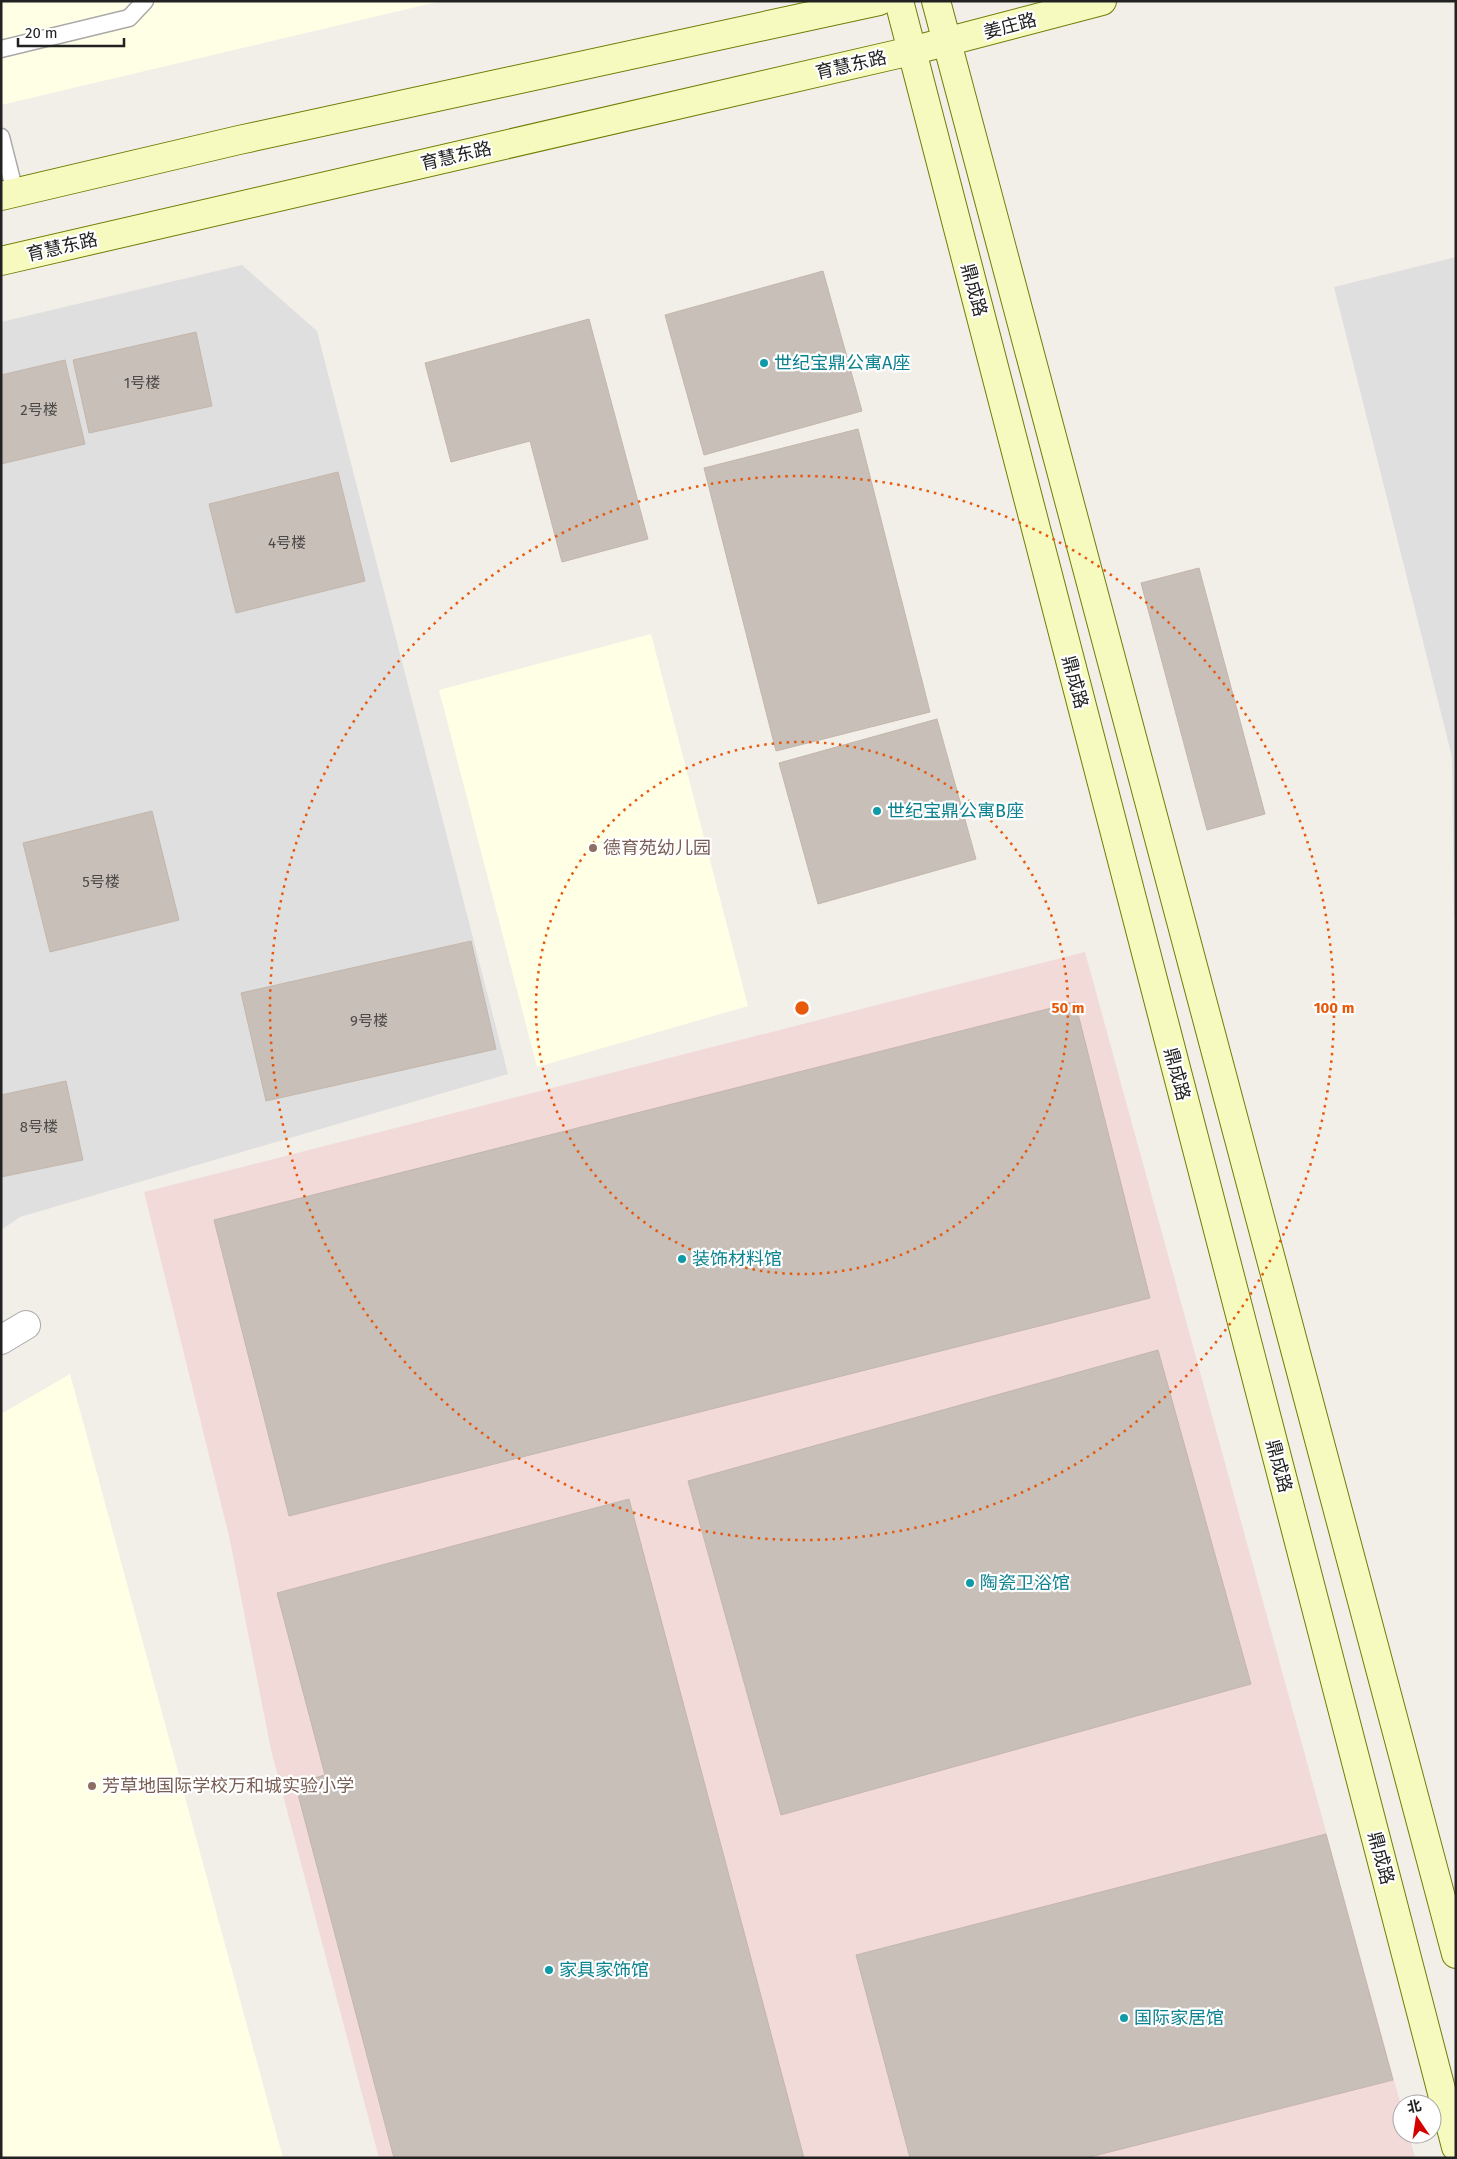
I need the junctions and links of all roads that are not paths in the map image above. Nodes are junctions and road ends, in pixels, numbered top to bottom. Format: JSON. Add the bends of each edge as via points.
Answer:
{"nodes":[{"id":1,"x":144,"y":1,"type":"edge"},
{"id":2,"x":879,"y":1,"type":"edge"},
{"id":3,"x":899,"y":1,"type":"edge"},
{"id":4,"x":936,"y":1,"type":"edge"},
{"id":5,"x":1102,"y":1,"type":"edge"},
{"id":6,"x":947,"y":42,"type":"junction"},
{"id":7,"x":1,"y":49,"type":"edge"},
{"id":8,"x":912,"y":51,"type":"junction"},
{"id":9,"x":1,"y":138,"type":"edge"},
{"id":10,"x":8,"y":194,"type":"edge"},
{"id":11,"x":1,"y":261,"type":"edge"},
{"id":12,"x":26,"y":1324,"type":"dead end"},
{"id":13,"x":1,"y":1340,"type":"edge"},
{"id":14,"x":1456,"y":1954,"type":"edge"},
{"id":15,"x":1456,"y":2146,"type":"edge"}],
"edges":[{"from":1,"to":7,"type":"lane","via":[[129,18]]},
{"from":2,"to":10,"type":"main road","via":[[239,140]]},
{"from":3,"to":8,"type":"main road","name":"鼎成路"},
{"from":4,"to":6,"type":"main road"},
{"from":5,"to":6,"type":"main road","name":"姜庄路"},
{"from":6,"to":8,"type":"main road","name":"姜庄路"},
{"from":6,"to":14,"type":"main road"},
{"from":8,"to":11,"type":"main road","name":"育慧东路"},
{"from":8,"to":15,"type":"main road","name":"鼎成路"},
{"from":9,"to":10,"type":"lane"},
{"from":12,"to":13,"type":"street"}]}
